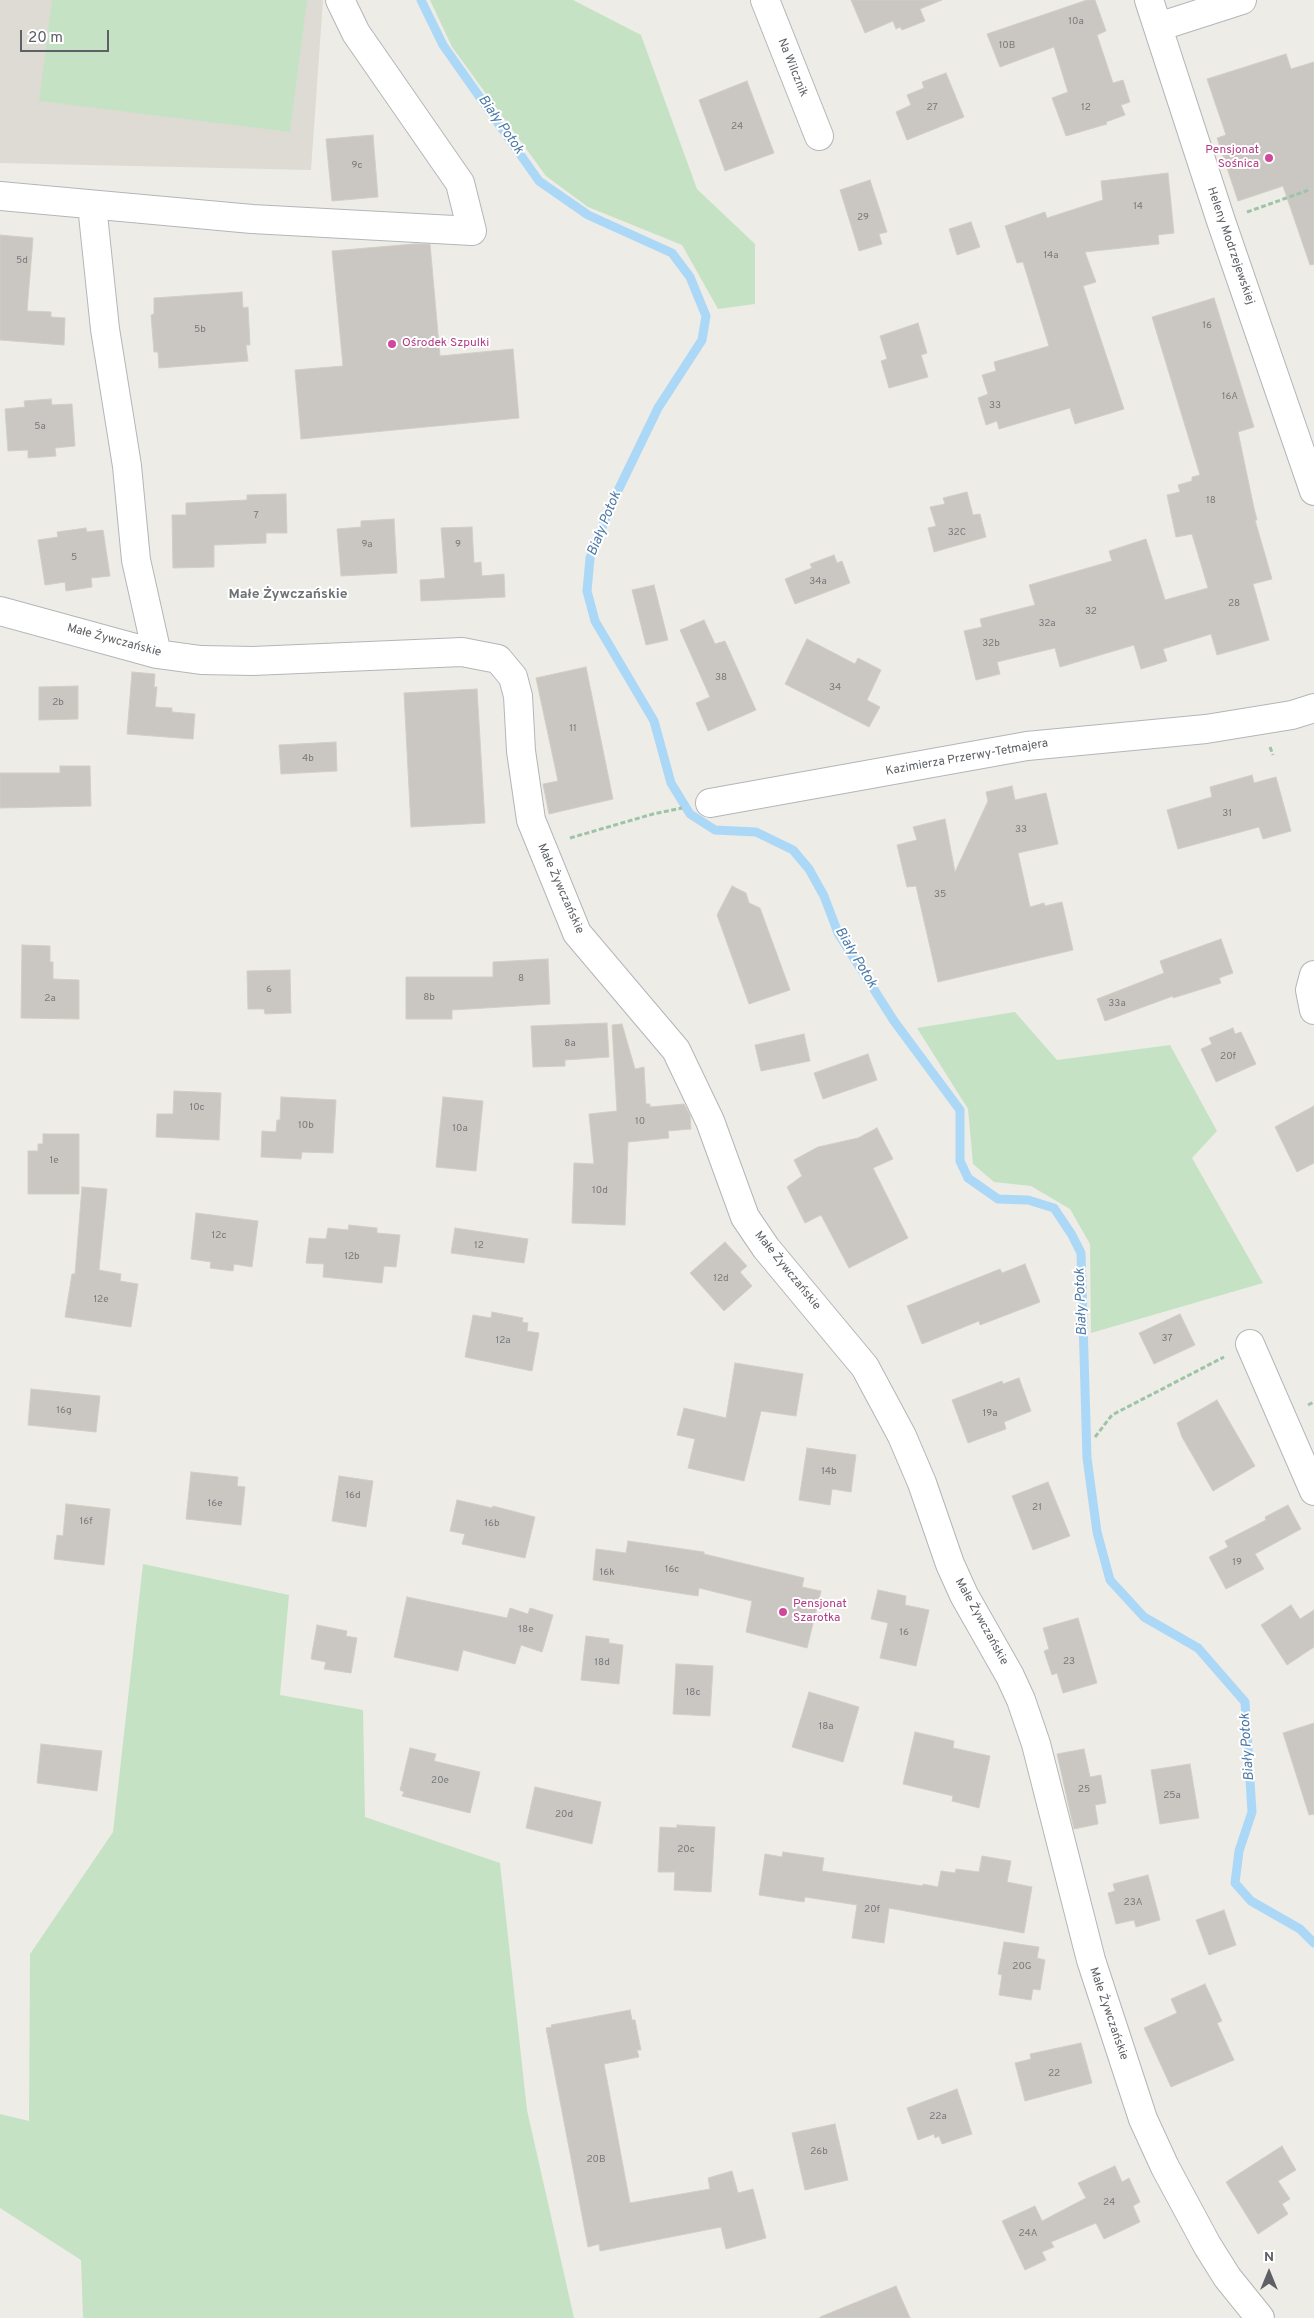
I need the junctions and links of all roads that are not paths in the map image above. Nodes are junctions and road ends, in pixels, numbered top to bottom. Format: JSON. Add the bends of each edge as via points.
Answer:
{"nodes":[{"id":1,"x":340,"y":0,"type":"edge"},
{"id":2,"x":765,"y":0,"type":"edge"},
{"id":3,"x":1149,"y":0,"type":"edge"},
{"id":4,"x":1242,"y":0,"type":"edge"},
{"id":5,"x":1158,"y":27,"type":"junction"},
{"id":6,"x":820,"y":136,"type":"dead end"},
{"id":7,"x":0,"y":196,"type":"edge"},
{"id":8,"x":92,"y":205,"type":"junction"},
{"id":9,"x":1314,"y":491,"type":"edge"},
{"id":10,"x":0,"y":611,"type":"edge"},
{"id":11,"x":157,"y":654,"type":"junction"},
{"id":12,"x":1314,"y":708,"type":"edge"},
{"id":13,"x":710,"y":803,"type":"dead end"},
{"id":14,"x":1314,"y":975,"type":"edge"},
{"id":15,"x":1314,"y":1010,"type":"edge"},
{"id":16,"x":1250,"y":1344,"type":"road end"},
{"id":17,"x":1314,"y":1490,"type":"edge"},
{"id":18,"x":1260,"y":2318,"type":"edge"}],
"edges":[{"from":1,"to":8,"type":"street","via":[[356,33],[460,183],[472,231],[252,219]]},
{"from":2,"to":6,"type":"street","name":"Na Wilcznik"},
{"from":3,"to":5,"type":"street","name":"Heleny Modrzejewskiej"},
{"from":4,"to":5,"type":"street"},
{"from":5,"to":9,"type":"street","name":"Heleny Modrzejewskiej"},
{"from":7,"to":8,"type":"street"},
{"from":8,"to":11,"type":"street","via":[[106,329],[127,466],[136,560]]},
{"from":10,"to":11,"type":"street","name":"Małe Żywczańskie"},
{"from":11,"to":18,"type":"street","name":"Małe Żywczańskie","via":[[201,660],[253,661],[462,652],[498,659],[513,677],[518,696],[531,820],[577,933],[676,1050],[710,1121],[746,1217],[766,1248],[865,1367],[902,1436],[950,1564],[1021,1700],[1036,1744],[1090,1960],[1143,2119],[1207,2245]]},
{"from":12,"to":13,"type":"street","name":"Kazimierza Przerwy-Tetmajera","via":[[1292,715],[1206,729],[1027,746]]},
{"from":14,"to":15,"type":"street","via":[[1310,990]]},
{"from":16,"to":17,"type":"street"}]}
